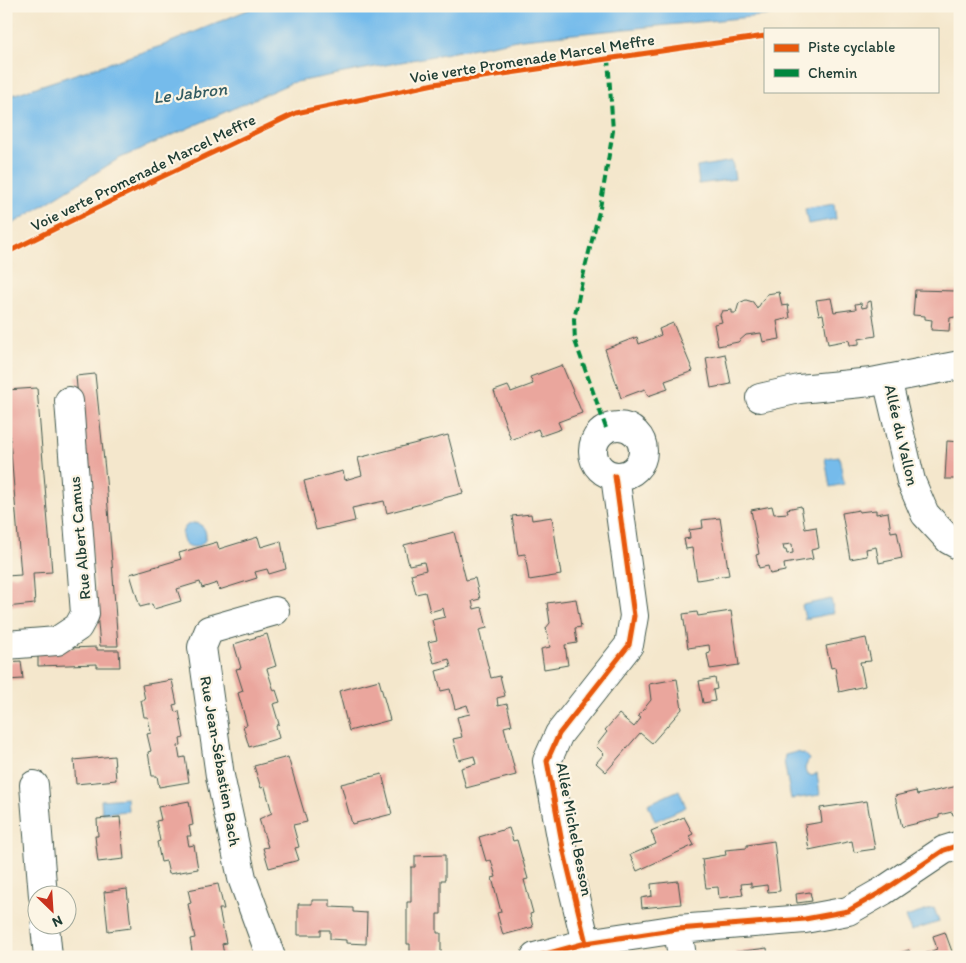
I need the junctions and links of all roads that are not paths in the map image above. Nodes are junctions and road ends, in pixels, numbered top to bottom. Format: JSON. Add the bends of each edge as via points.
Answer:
{"nodes":[{"id":1,"x":960,"y":365,"type":"edge"},
{"id":2,"x":887,"y":379,"type":"junction"},
{"id":3,"x":760,"y":398,"type":"dead end"},
{"id":4,"x":68,"y":401,"type":"dead end"},
{"id":5,"x":615,"y":476,"type":"dead end"},
{"id":6,"x":960,"y":546,"type":"edge"},
{"id":7,"x":275,"y":611,"type":"dead end"},
{"id":8,"x":6,"y":645,"type":"edge"},
{"id":9,"x":34,"y":786,"type":"dead end"},
{"id":10,"x":960,"y":845,"type":"edge"},
{"id":11,"x":42,"y":886,"type":"edge"},
{"id":12,"x":678,"y":929,"type":"junction"},
{"id":13,"x":46,"y":936,"type":"edge"},
{"id":14,"x":586,"y":943,"type":"junction"},
{"id":15,"x":48,"y":957,"type":"edge"},
{"id":16,"x":272,"y":957,"type":"edge"},
{"id":17,"x":536,"y":957,"type":"edge"},
{"id":18,"x":682,"y":957,"type":"edge"}],
"edges":[{"from":1,"to":2,"type":"street","name":"Allée du Vallon"},
{"from":2,"to":3,"type":"street","via":[[799,389]]},
{"from":2,"to":6,"type":"street","name":"Allée du Vallon","via":[[911,482],[925,514],[949,540]]},
{"from":4,"to":8,"type":"street","name":"Rue Albert Camus","via":[[85,614],[78,627],[57,641]]},
{"from":5,"to":14,"type":"street","name":"Allée Michel Besson","via":[[634,616],[629,646],[559,734],[547,761],[563,848]]},
{"from":7,"to":16,"type":"street","name":"Rue Jean-Sébastien Bach","via":[[209,630],[202,647],[220,776],[242,878]]},
{"from":9,"to":11,"type":"street"},
{"from":10,"to":12,"type":"street","via":[[944,850],[848,911]]},
{"from":12,"to":14,"type":"street"},
{"from":12,"to":18,"type":"street"},
{"from":13,"to":15,"type":"street"},
{"from":14,"to":17,"type":"street"}]}
